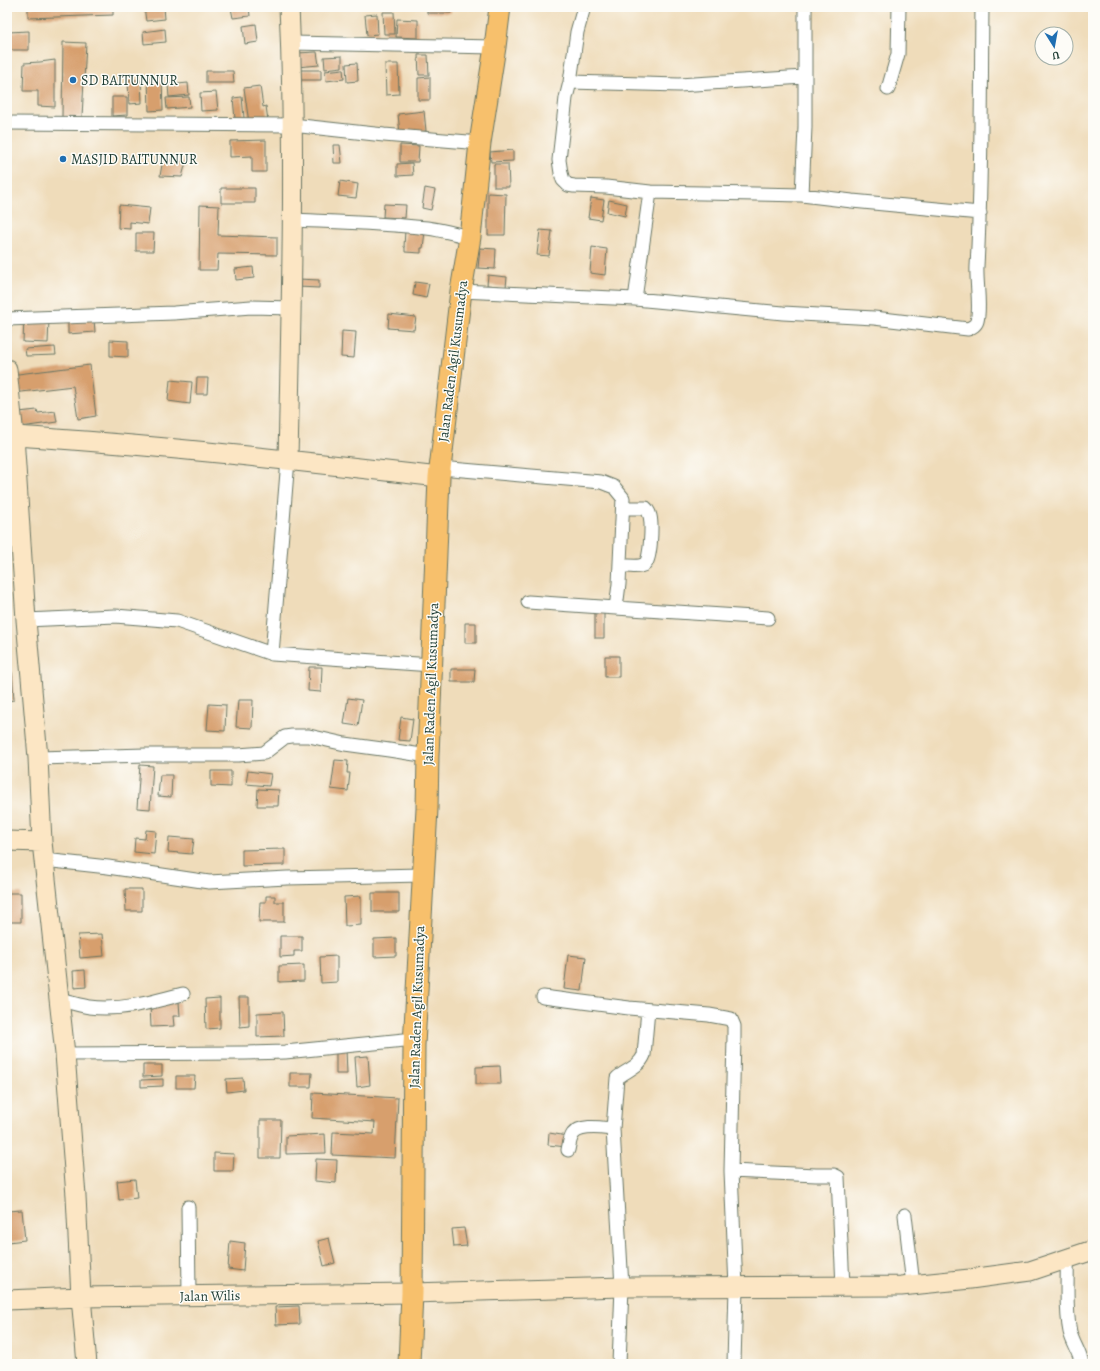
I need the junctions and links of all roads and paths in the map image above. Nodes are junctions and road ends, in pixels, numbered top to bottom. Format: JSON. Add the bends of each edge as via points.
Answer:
{"nodes":[{"id":1,"x":289,"y":7,"type":"edge"},
{"id":2,"x":500,"y":7,"type":"edge"},
{"id":3,"x":584,"y":7,"type":"edge"},
{"id":4,"x":805,"y":7,"type":"edge"},
{"id":5,"x":899,"y":7,"type":"edge"},
{"id":6,"x":982,"y":7,"type":"edge"},
{"id":7,"x":291,"y":43,"type":"junction"},
{"id":8,"x":495,"y":47,"type":"junction"},
{"id":9,"x":804,"y":77,"type":"junction"},
{"id":10,"x":570,"y":82,"type":"junction"},
{"id":11,"x":888,"y":89,"type":"dead end"},
{"id":12,"x":7,"y":123,"type":"edge"},
{"id":13,"x":292,"y":125,"type":"junction"},
{"id":14,"x":480,"y":143,"type":"junction"},
{"id":15,"x":650,"y":192,"type":"junction"},
{"id":16,"x":802,"y":195,"type":"junction"},
{"id":17,"x":980,"y":213,"type":"junction"},
{"id":18,"x":292,"y":220,"type":"junction"},
{"id":19,"x":470,"y":237,"type":"junction"},
{"id":20,"x":462,"y":291,"type":"junction"},
{"id":21,"x":635,"y":299,"type":"junction"},
{"id":22,"x":291,"y":308,"type":"junction"},
{"id":23,"x":7,"y":319,"type":"edge"},
{"id":24,"x":7,"y":369,"type":"edge"},
{"id":25,"x":14,"y":436,"type":"junction"},
{"id":26,"x":288,"y":460,"type":"junction"},
{"id":27,"x":440,"y":472,"type":"junction"},
{"id":28,"x":623,"y":508,"type":"junction"},
{"id":29,"x":620,"y":565,"type":"junction"},
{"id":30,"x":528,"y":602,"type":"dead end"},
{"id":31,"x":616,"y":608,"type":"junction"},
{"id":32,"x":768,"y":618,"type":"dead end"},
{"id":33,"x":26,"y":620,"type":"junction"},
{"id":34,"x":272,"y":654,"type":"junction"},
{"id":35,"x":432,"y":665,"type":"junction"},
{"id":36,"x":428,"y":756,"type":"junction"},
{"id":37,"x":38,"y":758,"type":"junction"},
{"id":38,"x":7,"y":841,"type":"edge"},
{"id":39,"x":43,"y":851,"type":"junction"},
{"id":40,"x":422,"y":875,"type":"junction"},
{"id":41,"x":183,"y":994,"type":"dead end"},
{"id":42,"x":543,"y":997,"type":"dead end"},
{"id":43,"x":59,"y":1000,"type":"junction"},
{"id":44,"x":648,"y":1010,"type":"junction"},
{"id":45,"x":414,"y":1039,"type":"junction"},
{"id":46,"x":65,"y":1054,"type":"junction"},
{"id":47,"x":614,"y":1129,"type":"junction"},
{"id":48,"x":568,"y":1150,"type":"dead end"},
{"id":49,"x":731,"y":1171,"type":"junction"},
{"id":50,"x":188,"y":1207,"type":"dead end"},
{"id":51,"x":905,"y":1215,"type":"dead end"},
{"id":52,"x":1093,"y":1250,"type":"edge"},
{"id":53,"x":1067,"y":1258,"type":"junction"},
{"id":54,"x":912,"y":1285,"type":"junction"},
{"id":55,"x":622,"y":1287,"type":"junction"},
{"id":56,"x":736,"y":1287,"type":"junction"},
{"id":57,"x":843,"y":1287,"type":"junction"},
{"id":58,"x":412,"y":1293,"type":"junction"},
{"id":59,"x":189,"y":1296,"type":"junction"},
{"id":60,"x":81,"y":1298,"type":"junction"},
{"id":61,"x":7,"y":1300,"type":"edge"},
{"id":62,"x":87,"y":1364,"type":"edge"},
{"id":63,"x":409,"y":1364,"type":"edge"},
{"id":64,"x":618,"y":1364,"type":"edge"},
{"id":65,"x":734,"y":1364,"type":"edge"},
{"id":66,"x":1082,"y":1364,"type":"edge"}],
"edges":[{"from":1,"to":7,"type":"main road"},
{"from":2,"to":8,"type":"main road","name":"Jalan Raden Agil Kusumadya"},
{"from":3,"to":10,"type":"street","via":[[577,32]]},
{"from":4,"to":9,"type":"street"},
{"from":5,"to":11,"type":"street","via":[[898,54]]},
{"from":6,"to":17,"type":"street"},
{"from":7,"to":8,"type":"street"},
{"from":7,"to":13,"type":"main road"},
{"from":8,"to":14,"type":"main road","name":"Jalan Raden Agil Kusumadya"},
{"from":9,"to":10,"type":"street","via":[[679,85]]},
{"from":9,"to":16,"type":"street"},
{"from":10,"to":15,"type":"street","via":[[559,160],[563,180],[574,186]]},
{"from":12,"to":13,"type":"street"},
{"from":13,"to":14,"type":"street"},
{"from":13,"to":18,"type":"main road"},
{"from":14,"to":19,"type":"main road","name":"Jalan Raden Agil Kusumadya"},
{"from":15,"to":16,"type":"street"},
{"from":15,"to":21,"type":"street"},
{"from":16,"to":17,"type":"street"},
{"from":17,"to":21,"type":"street","via":[[977,320],[975,325],[968,329],[874,318],[783,313]]},
{"from":18,"to":19,"type":"street","via":[[404,226]]},
{"from":18,"to":22,"type":"main road"},
{"from":19,"to":20,"type":"main road","name":"Jalan Raden Agil Kusumadya"},
{"from":20,"to":21,"type":"street"},
{"from":20,"to":27,"type":"main road","name":"Jalan Raden Agil Kusumadya"},
{"from":22,"to":23,"type":"street","via":[[251,307]]},
{"from":22,"to":26,"type":"main road"},
{"from":24,"to":25,"type":"main road"},
{"from":25,"to":26,"type":"main road"},
{"from":25,"to":33,"type":"main road"},
{"from":26,"to":27,"type":"main road"},
{"from":26,"to":34,"type":"street"},
{"from":27,"to":28,"type":"street","via":[[600,482],[614,487],[619,492],[623,498]]},
{"from":27,"to":35,"type":"main road","name":"Jalan Raden Agil Kusumadya"},
{"from":28,"to":29,"type":"street"},
{"from":28,"to":29,"type":"street","via":[[646,508],[651,521],[647,562],[640,566]]},
{"from":29,"to":31,"type":"street"},
{"from":30,"to":31,"type":"street"},
{"from":31,"to":32,"type":"street"},
{"from":33,"to":34,"type":"street","via":[[114,616],[177,621]]},
{"from":33,"to":37,"type":"main road"},
{"from":34,"to":35,"type":"street"},
{"from":35,"to":36,"type":"main road","name":"Jalan Raden Agil Kusumadya"},
{"from":36,"to":37,"type":"street","via":[[345,744],[310,736],[292,736],[285,737],[264,753]]},
{"from":36,"to":40,"type":"main road","name":"Jalan Raden Agil Kusumadya"},
{"from":37,"to":39,"type":"main road"},
{"from":38,"to":39,"type":"main road"},
{"from":39,"to":40,"type":"street","via":[[108,867],[209,882]]},
{"from":39,"to":43,"type":"main road"},
{"from":40,"to":45,"type":"main road","name":"Jalan Raden Agil Kusumadya"},
{"from":41,"to":43,"type":"street","via":[[126,1006],[90,1007]]},
{"from":42,"to":44,"type":"street"},
{"from":43,"to":46,"type":"main road"},
{"from":44,"to":47,"type":"street","via":[[642,1060],[636,1067],[617,1078]]},
{"from":44,"to":49,"type":"street","via":[[731,1019],[734,1026]]},
{"from":45,"to":46,"type":"street","via":[[285,1052]]},
{"from":45,"to":58,"type":"main road","name":"Jalan Raden Agil Kusumadya"},
{"from":46,"to":60,"type":"main road"},
{"from":47,"to":48,"type":"street","via":[[577,1130],[572,1135]]},
{"from":47,"to":55,"type":"street"},
{"from":49,"to":56,"type":"street"},
{"from":49,"to":57,"type":"street","via":[[838,1177]]},
{"from":50,"to":59,"type":"street"},
{"from":51,"to":54,"type":"street"},
{"from":52,"to":53,"type":"main road","name":"Jalan Wilis"},
{"from":53,"to":54,"type":"main road","name":"Jalan Wilis","via":[[1030,1271]]},
{"from":53,"to":66,"type":"street","via":[[1070,1332]]},
{"from":54,"to":57,"type":"main road","name":"Jalan Wilis"},
{"from":55,"to":56,"type":"main road","name":"Jalan Wilis"},
{"from":55,"to":58,"type":"main road","name":"Jalan Wilis"},
{"from":55,"to":64,"type":"street"},
{"from":56,"to":57,"type":"main road","name":"Jalan Wilis"},
{"from":56,"to":65,"type":"street"},
{"from":58,"to":59,"type":"main road","name":"Jalan Wilis"},
{"from":58,"to":63,"type":"main road","name":"Jalan Raden Agil Kusumadya"},
{"from":59,"to":60,"type":"main road","name":"Jalan Wilis"},
{"from":60,"to":61,"type":"main road","name":"Jalan Wilis"},
{"from":60,"to":62,"type":"main road"}]}
